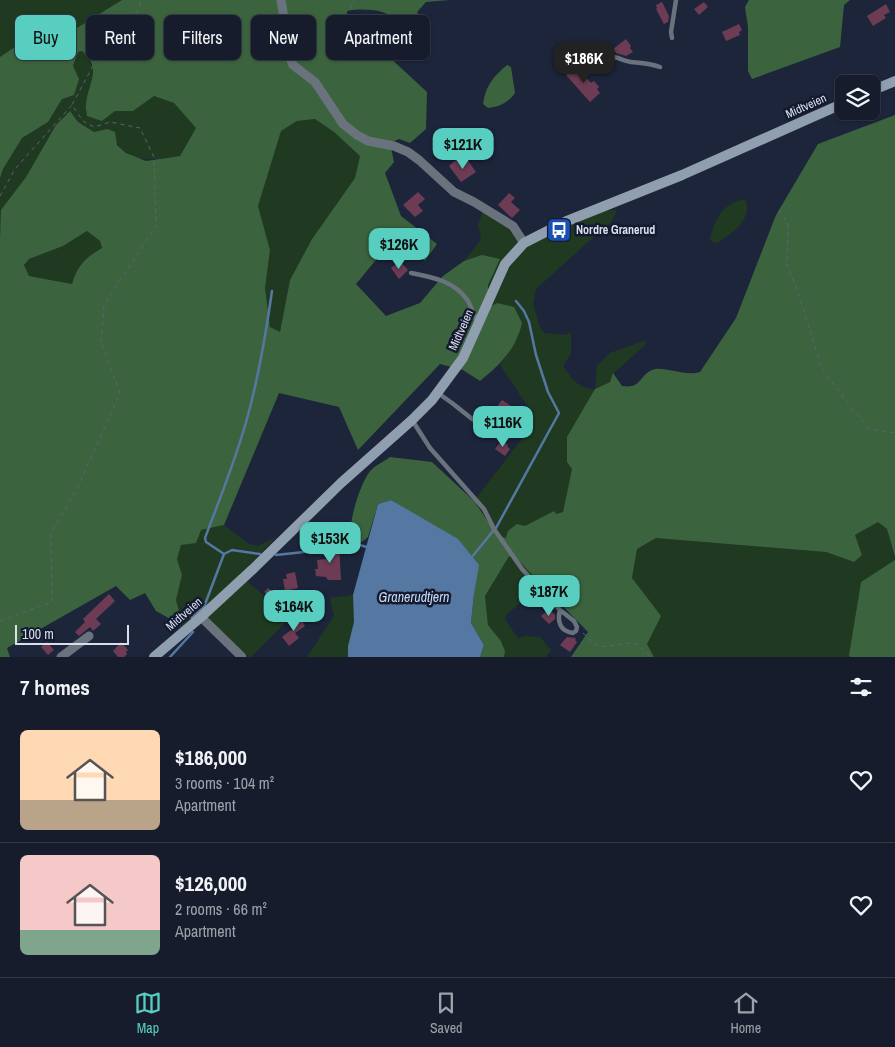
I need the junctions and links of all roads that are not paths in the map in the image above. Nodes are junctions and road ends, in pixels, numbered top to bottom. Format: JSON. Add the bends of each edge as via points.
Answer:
{"nodes":[{"id":1,"x":281,"y":0,"type":"edge"},
{"id":2,"x":676,"y":0,"type":"edge"},
{"id":3,"x":672,"y":38,"type":"dead end"},
{"id":4,"x":598,"y":64,"type":"dead end"},
{"id":5,"x":660,"y":67,"type":"dead end"},
{"id":6,"x":895,"y":81,"type":"edge"},
{"id":7,"x":880,"y":87,"type":"edge"},
{"id":8,"x":835,"y":107,"type":"edge"},
{"id":9,"x":524,"y":242,"type":"junction"},
{"id":10,"x":411,"y":273,"type":"dead end"},
{"id":11,"x":479,"y":324,"type":"junction"},
{"id":12,"x":438,"y":394,"type":"junction"},
{"id":13,"x":412,"y":420,"type":"junction"},
{"id":14,"x":476,"y":422,"type":"dead end"},
{"id":15,"x":560,"y":610,"type":"junction"},
{"id":16,"x":201,"y":617,"type":"junction"},
{"id":17,"x":89,"y":636,"type":"dead end"},
{"id":18,"x":61,"y":657,"type":"edge"},
{"id":19,"x":154,"y":657,"type":"edge"},
{"id":20,"x":242,"y":657,"type":"edge"}],
"edges":[{"from":1,"to":9,"type":"street","via":[[293,65],[320,87],[343,124],[368,141],[408,152],[454,192],[513,226]]},
{"from":2,"to":3,"type":"lane"},
{"from":4,"to":5,"type":"lane","via":[[602,57],[607,56]]},
{"from":6,"to":7,"type":"main road"},
{"from":8,"to":9,"type":"main road","name":"Midtveien"},
{"from":9,"to":11,"type":"main road","name":"Midtveien","via":[[496,280]]},
{"from":10,"to":11,"type":"lane","via":[[440,279],[453,286],[469,302]]},
{"from":11,"to":12,"type":"main road","name":"Midtveien","via":[[463,358]]},
{"from":12,"to":13,"type":"main road","name":"Midtveien"},
{"from":12,"to":14,"type":"lane"},
{"from":13,"to":15,"type":"lane","via":[[430,448],[478,501],[522,569]]},
{"from":13,"to":16,"type":"main road","name":"Midtveien"},
{"from":15,"to":15,"type":"lane","via":[[574,621],[576,630],[565,630],[558,622]]},
{"from":16,"to":19,"type":"main road","name":"Midtveien"},
{"from":16,"to":20,"type":"street"},
{"from":17,"to":18,"type":"street"}]}
